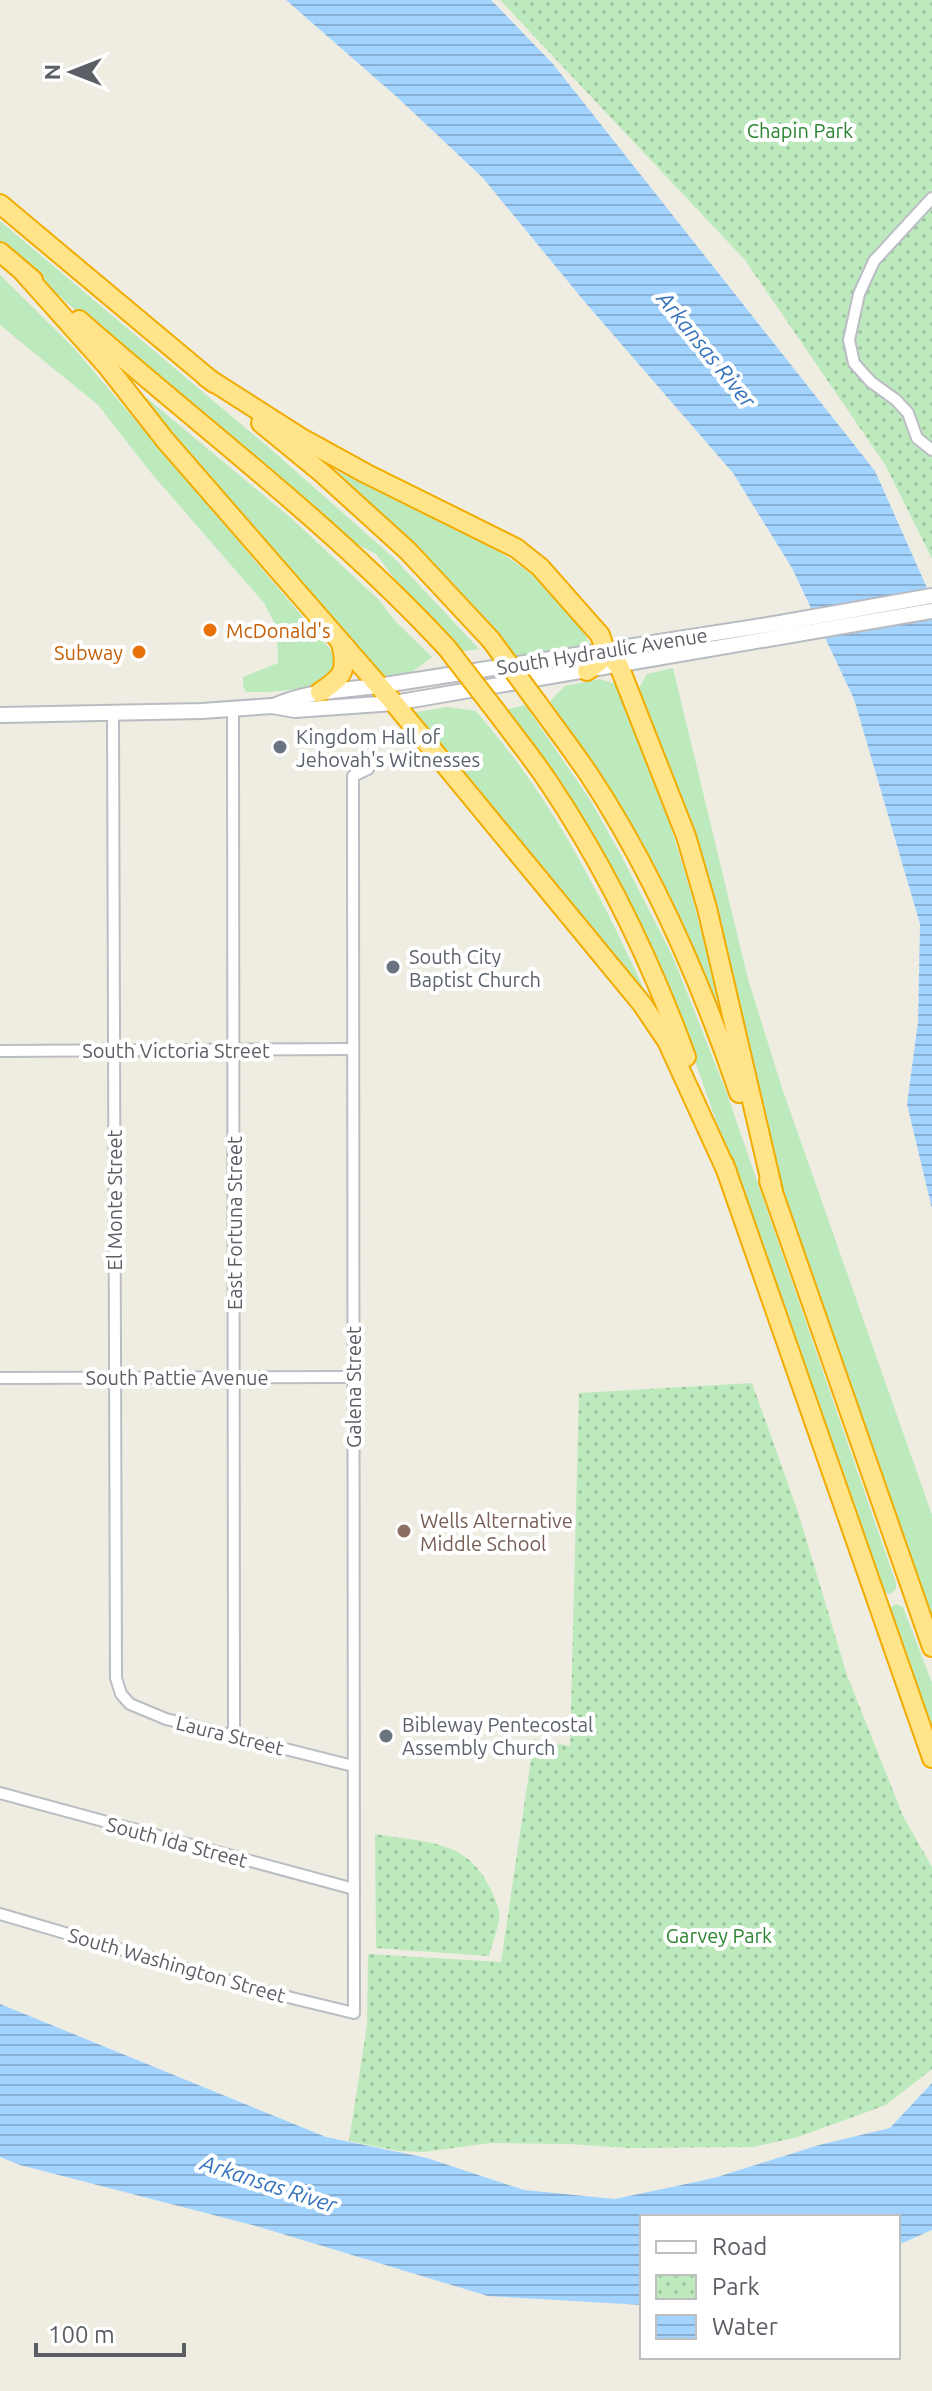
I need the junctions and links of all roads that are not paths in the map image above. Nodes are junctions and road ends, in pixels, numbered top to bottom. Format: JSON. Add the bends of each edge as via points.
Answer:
{"nodes":[{"id":1,"x":932,"y":198,"type":"edge"},
{"id":2,"x":0,"y":204,"type":"edge"},
{"id":3,"x":0,"y":252,"type":"edge"},
{"id":4,"x":23,"y":272,"type":"junction"},
{"id":5,"x":206,"y":377,"type":"junction"},
{"id":6,"x":932,"y":450,"type":"edge"},
{"id":7,"x":932,"y":596,"type":"edge"},
{"id":8,"x":932,"y":611,"type":"edge"},
{"id":9,"x":341,"y":643,"type":"junction"},
{"id":10,"x":605,"y":650,"type":"junction"},
{"id":11,"x":619,"y":666,"type":"junction"},
{"id":12,"x":587,"y":671,"type":"junction"},
{"id":13,"x":378,"y":686,"type":"junction"},
{"id":14,"x":320,"y":692,"type":"junction"},
{"id":15,"x":394,"y":703,"type":"junction"},
{"id":16,"x":272,"y":706,"type":"junction"},
{"id":17,"x":233,"y":708,"type":"junction"},
{"id":18,"x":113,"y":714,"type":"junction"},
{"id":19,"x":0,"y":715,"type":"edge"},
{"id":20,"x":368,"y":769,"type":"dead end"},
{"id":21,"x":352,"y":1049,"type":"junction"},
{"id":22,"x":114,"y":1050,"type":"junction"},
{"id":23,"x":234,"y":1050,"type":"junction"},
{"id":24,"x":0,"y":1051,"type":"edge"},
{"id":25,"x":727,"y":1172,"type":"junction"},
{"id":26,"x":773,"y":1191,"type":"junction"},
{"id":27,"x":234,"y":1377,"type":"junction"},
{"id":28,"x":353,"y":1377,"type":"junction"},
{"id":29,"x":0,"y":1378,"type":"edge"},
{"id":30,"x":114,"y":1378,"type":"junction"},
{"id":31,"x":932,"y":1647,"type":"edge"},
{"id":32,"x":118,"y":1685,"type":"joint"},
{"id":33,"x":234,"y":1737,"type":"junction"},
{"id":34,"x":932,"y":1758,"type":"edge"},
{"id":35,"x":353,"y":1766,"type":"junction"},
{"id":36,"x":0,"y":1793,"type":"edge"},
{"id":37,"x":354,"y":1889,"type":"junction"},
{"id":38,"x":0,"y":1914,"type":"edge"},
{"id":39,"x":354,"y":2013,"type":"joint"}],
"edges":[{"from":1,"to":6,"type":"street","via":[[874,261],[859,294],[849,340],[854,363],[908,413],[917,438]]},
{"from":2,"to":5,"type":"highway"},
{"from":3,"to":4,"type":"highway"},
{"from":4,"to":9,"type":"highway"},
{"from":4,"to":25,"type":"highway","bridge":true,"via":[[365,563],[447,648],[549,783],[637,937]]},
{"from":5,"to":10,"type":"highway","via":[[303,439],[516,548],[540,567],[600,635]]},
{"from":5,"to":26,"type":"highway","bridge":true,"via":[[408,551],[491,640],[589,775],[670,921],[734,1077]]},
{"from":7,"to":10,"type":"street","name":"South Hydraulic Avenue"},
{"from":8,"to":11,"type":"street","name":"South Hydraulic Avenue"},
{"from":9,"to":13,"type":"highway"},
{"from":9,"to":14,"type":"highway","via":[[343,672]]},
{"from":10,"to":11,"type":"highway"},
{"from":10,"to":12,"type":"highway"},
{"from":10,"to":13,"type":"street","name":"South Hydraulic Avenue"},
{"from":11,"to":12,"type":"street","name":"South Hydraulic Avenue"},
{"from":11,"to":26,"type":"highway","via":[[686,836]]},
{"from":12,"to":15,"type":"street","name":"South Hydraulic Avenue"},
{"from":13,"to":14,"type":"street","name":"South Hydraulic Avenue"},
{"from":13,"to":15,"type":"highway"},
{"from":14,"to":16,"type":"street","name":"South Hydraulic Avenue"},
{"from":15,"to":16,"type":"street","name":"South Hydraulic Avenue","via":[[295,710]]},
{"from":15,"to":25,"type":"highway","via":[[642,1004],[667,1041]]},
{"from":16,"to":17,"type":"street","name":"South Hydraulic Avenue"},
{"from":17,"to":18,"type":"street","name":"South Hydraulic Avenue"},
{"from":17,"to":23,"type":"street","name":"East Fortuna Street"},
{"from":18,"to":19,"type":"street","name":"South Hydraulic Avenue"},
{"from":18,"to":22,"type":"street","name":"El Monte Street"},
{"from":20,"to":21,"type":"street","name":"Galena Street","via":[[353,776]]},
{"from":21,"to":23,"type":"street","name":"South Victoria Street"},
{"from":21,"to":28,"type":"street","name":"Galena Street"},
{"from":22,"to":23,"type":"street","name":"South Victoria Street"},
{"from":22,"to":24,"type":"street","name":"South Victoria Street"},
{"from":22,"to":30,"type":"street","name":"El Monte Street"},
{"from":23,"to":27,"type":"street","name":"East Fortuna Street"},
{"from":25,"to":34,"type":"highway"},
{"from":26,"to":31,"type":"highway"},
{"from":27,"to":28,"type":"street","name":"South Pattie Avenue"},
{"from":27,"to":30,"type":"street","name":"South Pattie Avenue"},
{"from":27,"to":33,"type":"street","name":"East Fortuna Street"},
{"from":28,"to":35,"type":"street","name":"Galena Street"},
{"from":29,"to":30,"type":"street","name":"South Pattie Avenue"},
{"from":30,"to":32,"type":"street","name":"El Monte Street"},
{"from":32,"to":33,"type":"street","name":"Laura Street","via":[[136,1706]]},
{"from":33,"to":35,"type":"street","name":"Laura Street"},
{"from":35,"to":37,"type":"street","name":"Galena Street"},
{"from":36,"to":37,"type":"street","name":"South Ida Street"},
{"from":37,"to":39,"type":"street","name":"Galena Street"},
{"from":38,"to":39,"type":"street","name":"South Washington Street"}]}
